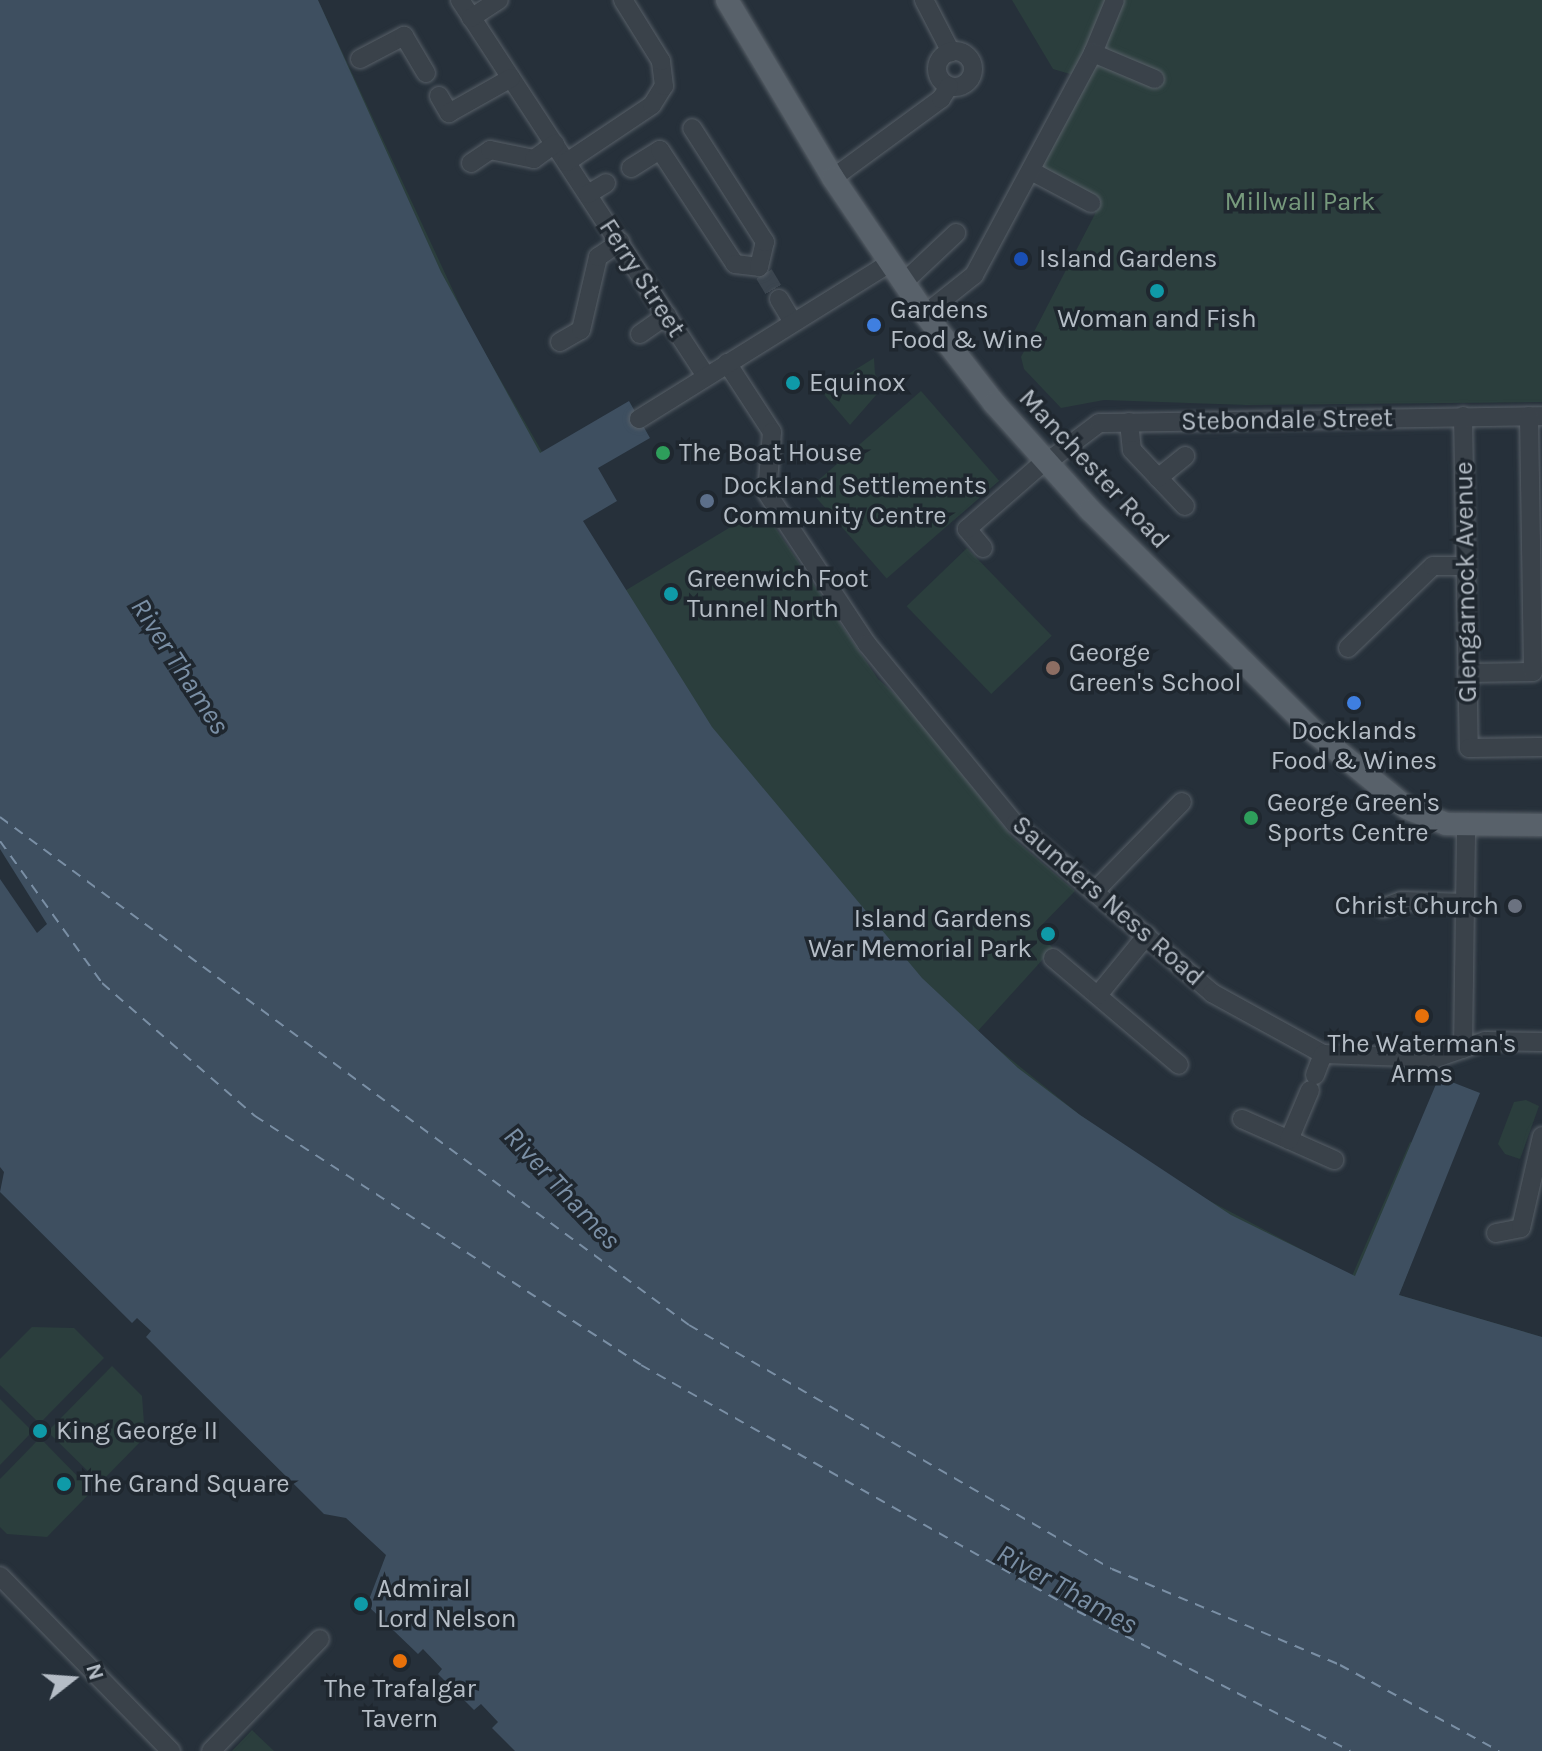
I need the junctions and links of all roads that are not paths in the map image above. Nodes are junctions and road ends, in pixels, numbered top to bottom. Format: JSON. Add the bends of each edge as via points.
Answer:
{"nodes":[{"id":1,"x":460,"y":0,"type":"edge"},
{"id":2,"x":499,"y":0,"type":"edge"},
{"id":3,"x":623,"y":0,"type":"edge"},
{"id":4,"x":727,"y":0,"type":"edge"},
{"id":5,"x":924,"y":0,"type":"edge"},
{"id":6,"x":1115,"y":0,"type":"edge"},
{"id":7,"x":471,"y":18,"type":"junction"},
{"id":8,"x":951,"y":52,"type":"junction"},
{"id":9,"x":1093,"y":53,"type":"junction"},
{"id":10,"x":360,"y":59,"type":"dead end"},
{"id":11,"x":426,"y":73,"type":"dead end"},
{"id":12,"x":511,"y":78,"type":"junction"},
{"id":13,"x":1155,"y":79,"type":"dead end"},
{"id":14,"x":949,"y":86,"type":"junction"},
{"id":15,"x":439,"y":96,"type":"dead end"},
{"id":16,"x":692,"y":128,"type":"dead end"},
{"id":17,"x":555,"y":144,"type":"junction"},
{"id":18,"x":567,"y":162,"type":"junction"},
{"id":19,"x":471,"y":163,"type":"dead end"},
{"id":20,"x":631,"y":168,"type":"dead end"},
{"id":21,"x":1033,"y":172,"type":"junction"},
{"id":22,"x":833,"y":178,"type":"junction"},
{"id":23,"x":606,"y":183,"type":"dead end"},
{"id":24,"x":588,"y":194,"type":"junction"},
{"id":25,"x":1091,"y":203,"type":"dead end"},
{"id":26,"x":956,"y":233,"type":"dead end"},
{"id":27,"x":620,"y":242,"type":"junction"},
{"id":28,"x":890,"y":263,"type":"junction"},
{"id":29,"x":903,"y":283,"type":"junction"},
{"id":30,"x":779,"y":299,"type":"tunnel mouth"},
{"id":31,"x":925,"y":314,"type":"junction"},
{"id":32,"x":667,"y":315,"type":"junction"},
{"id":33,"x":793,"y":322,"type":"junction"},
{"id":34,"x":640,"y":334,"type":"dead end"},
{"id":35,"x":560,"y":342,"type":"dead end"},
{"id":36,"x":727,"y":363,"type":"junction"},
{"id":37,"x":706,"y":376,"type":"junction"},
{"id":38,"x":1463,"y":416,"type":"junction"},
{"id":39,"x":1535,"y":416,"type":"edge"},
{"id":40,"x":639,"y":419,"type":"dead end"},
{"id":41,"x":1129,"y":422,"type":"junction"},
{"id":42,"x":1185,"y":456,"type":"dead end"},
{"id":43,"x":1046,"y":462,"type":"junction"},
{"id":44,"x":1158,"y":478,"type":"junction"},
{"id":45,"x":1185,"y":506,"type":"dead end"},
{"id":46,"x":983,"y":548,"type":"dead end"},
{"id":47,"x":1465,"y":566,"type":"junction"},
{"id":48,"x":1348,"y":648,"type":"dead end"},
{"id":49,"x":1467,"y":673,"type":"junction"},
{"id":50,"x":1542,"y":747,"type":"edge"},
{"id":51,"x":1182,"y":802,"type":"dead end"},
{"id":52,"x":1542,"y":825,"type":"edge"},
{"id":53,"x":1466,"y":826,"type":"junction"},
{"id":54,"x":1096,"y":890,"type":"junction"},
{"id":55,"x":1466,"y":903,"type":"junction"},
{"id":56,"x":1383,"y":908,"type":"dead end"},
{"id":57,"x":1147,"y":935,"type":"junction"},
{"id":58,"x":1053,"y":958,"type":"dead end"},
{"id":59,"x":1098,"y":995,"type":"junction"},
{"id":60,"x":1542,"y":1042,"type":"edge"},
{"id":61,"x":1463,"y":1049,"type":"junction"},
{"id":62,"x":1323,"y":1054,"type":"junction"},
{"id":63,"x":1179,"y":1065,"type":"dead end"},
{"id":64,"x":1242,"y":1119,"type":"dead end"},
{"id":65,"x":1542,"y":1136,"type":"edge"},
{"id":66,"x":1289,"y":1140,"type":"junction"},
{"id":67,"x":1334,"y":1160,"type":"dead end"},
{"id":68,"x":1496,"y":1233,"type":"dead end"},
{"id":69,"x":0,"y":1576,"type":"edge"},
{"id":70,"x":320,"y":1639,"type":"dead end"},
{"id":71,"x":171,"y":1751,"type":"edge"},
{"id":72,"x":211,"y":1751,"type":"edge"}],
"edges":[{"from":1,"to":7,"type":"street","name":"Ferry Street"},
{"from":2,"to":7,"type":"street"},
{"from":3,"to":18,"type":"street","via":[[661,61],[664,86],[652,105]]},
{"from":4,"to":22,"type":"main road","name":"Manchester Road"},
{"from":5,"to":8,"type":"street"},
{"from":6,"to":9,"type":"street"},
{"from":7,"to":12,"type":"street","name":"Ferry Street"},
{"from":8,"to":14,"type":"street","via":[[937,68]]},
{"from":8,"to":14,"type":"street","via":[[967,57],[972,68],[966,83]]},
{"from":9,"to":13,"type":"street"},
{"from":9,"to":21,"type":"street"},
{"from":10,"to":11,"type":"street","via":[[404,36]]},
{"from":12,"to":15,"type":"street","via":[[449,113]]},
{"from":12,"to":17,"type":"street","name":"Ferry Street"},
{"from":14,"to":22,"type":"street","via":[[941,99]]},
{"from":16,"to":20,"type":"street","via":[[765,242],[761,271],[735,264],[660,150]]},
{"from":17,"to":18,"type":"street","name":"Ferry Street"},
{"from":17,"to":19,"type":"street","via":[[534,159],[490,150]]},
{"from":18,"to":24,"type":"street","name":"Ferry Street"},
{"from":21,"to":25,"type":"street"},
{"from":21,"to":31,"type":"street","via":[[974,275]]},
{"from":22,"to":28,"type":"main road","name":"Manchester Road"},
{"from":23,"to":24,"type":"street"},
{"from":24,"to":27,"type":"street","name":"Ferry Street"},
{"from":26,"to":29,"type":"street"},
{"from":27,"to":32,"type":"street","name":"Ferry Street"},
{"from":27,"to":35,"type":"street","via":[[598,257],[581,330]]},
{"from":28,"to":29,"type":"main road","name":"Manchester Road"},
{"from":28,"to":33,"type":"street"},
{"from":29,"to":31,"type":"main road","name":"Manchester Road"},
{"from":30,"to":33,"type":"street"},
{"from":31,"to":43,"type":"main road","name":"Manchester Road"},
{"from":32,"to":34,"type":"street"},
{"from":32,"to":37,"type":"street","name":"Ferry Street"},
{"from":33,"to":36,"type":"street"},
{"from":36,"to":37,"type":"street"},
{"from":36,"to":54,"type":"street","name":"Saunders Ness Road","via":[[772,432],[767,493],[867,644],[1015,824]]},
{"from":37,"to":40,"type":"street"},
{"from":38,"to":39,"type":"street","name":"Stebondale Street"},
{"from":38,"to":41,"type":"street","name":"Stebondale Street"},
{"from":38,"to":47,"type":"street","name":"Glengarnock Avenue"},
{"from":39,"to":49,"type":"street","via":[[1533,672]]},
{"from":41,"to":43,"type":"street","name":"Stebondale Street","via":[[1090,427]]},
{"from":41,"to":44,"type":"street","via":[[1132,450]]},
{"from":42,"to":44,"type":"street"},
{"from":43,"to":46,"type":"street","name":"Stebondale Street","via":[[967,529]]},
{"from":43,"to":53,"type":"main road","name":"Manchester Road","via":[[1340,756],[1407,808]]},
{"from":44,"to":45,"type":"street"},
{"from":47,"to":48,"type":"street","via":[[1433,566]]},
{"from":47,"to":49,"type":"street","name":"Glengarnock Avenue"},
{"from":49,"to":50,"type":"street","name":"Glengarnock Avenue","via":[[1469,748]]},
{"from":51,"to":54,"type":"street"},
{"from":52,"to":53,"type":"main road","name":"Manchester Road"},
{"from":53,"to":55,"type":"street"},
{"from":54,"to":57,"type":"street","name":"Saunders Ness Road"},
{"from":55,"to":56,"type":"street","via":[[1401,901]]},
{"from":55,"to":61,"type":"street"},
{"from":57,"to":59,"type":"street"},
{"from":57,"to":62,"type":"street","name":"Saunders Ness Road","via":[[1212,993]]},
{"from":58,"to":59,"type":"street"},
{"from":59,"to":63,"type":"street"},
{"from":60,"to":61,"type":"street","name":"Saunders Ness Road","via":[[1485,1041]]},
{"from":61,"to":62,"type":"street","name":"Saunders Ness Road","via":[[1436,1058]]},
{"from":62,"to":66,"type":"street"},
{"from":64,"to":66,"type":"street"},
{"from":65,"to":68,"type":"street","via":[[1526,1186],[1521,1228]]},
{"from":66,"to":67,"type":"street"},
{"from":69,"to":71,"type":"street"},
{"from":70,"to":72,"type":"street"}]}
